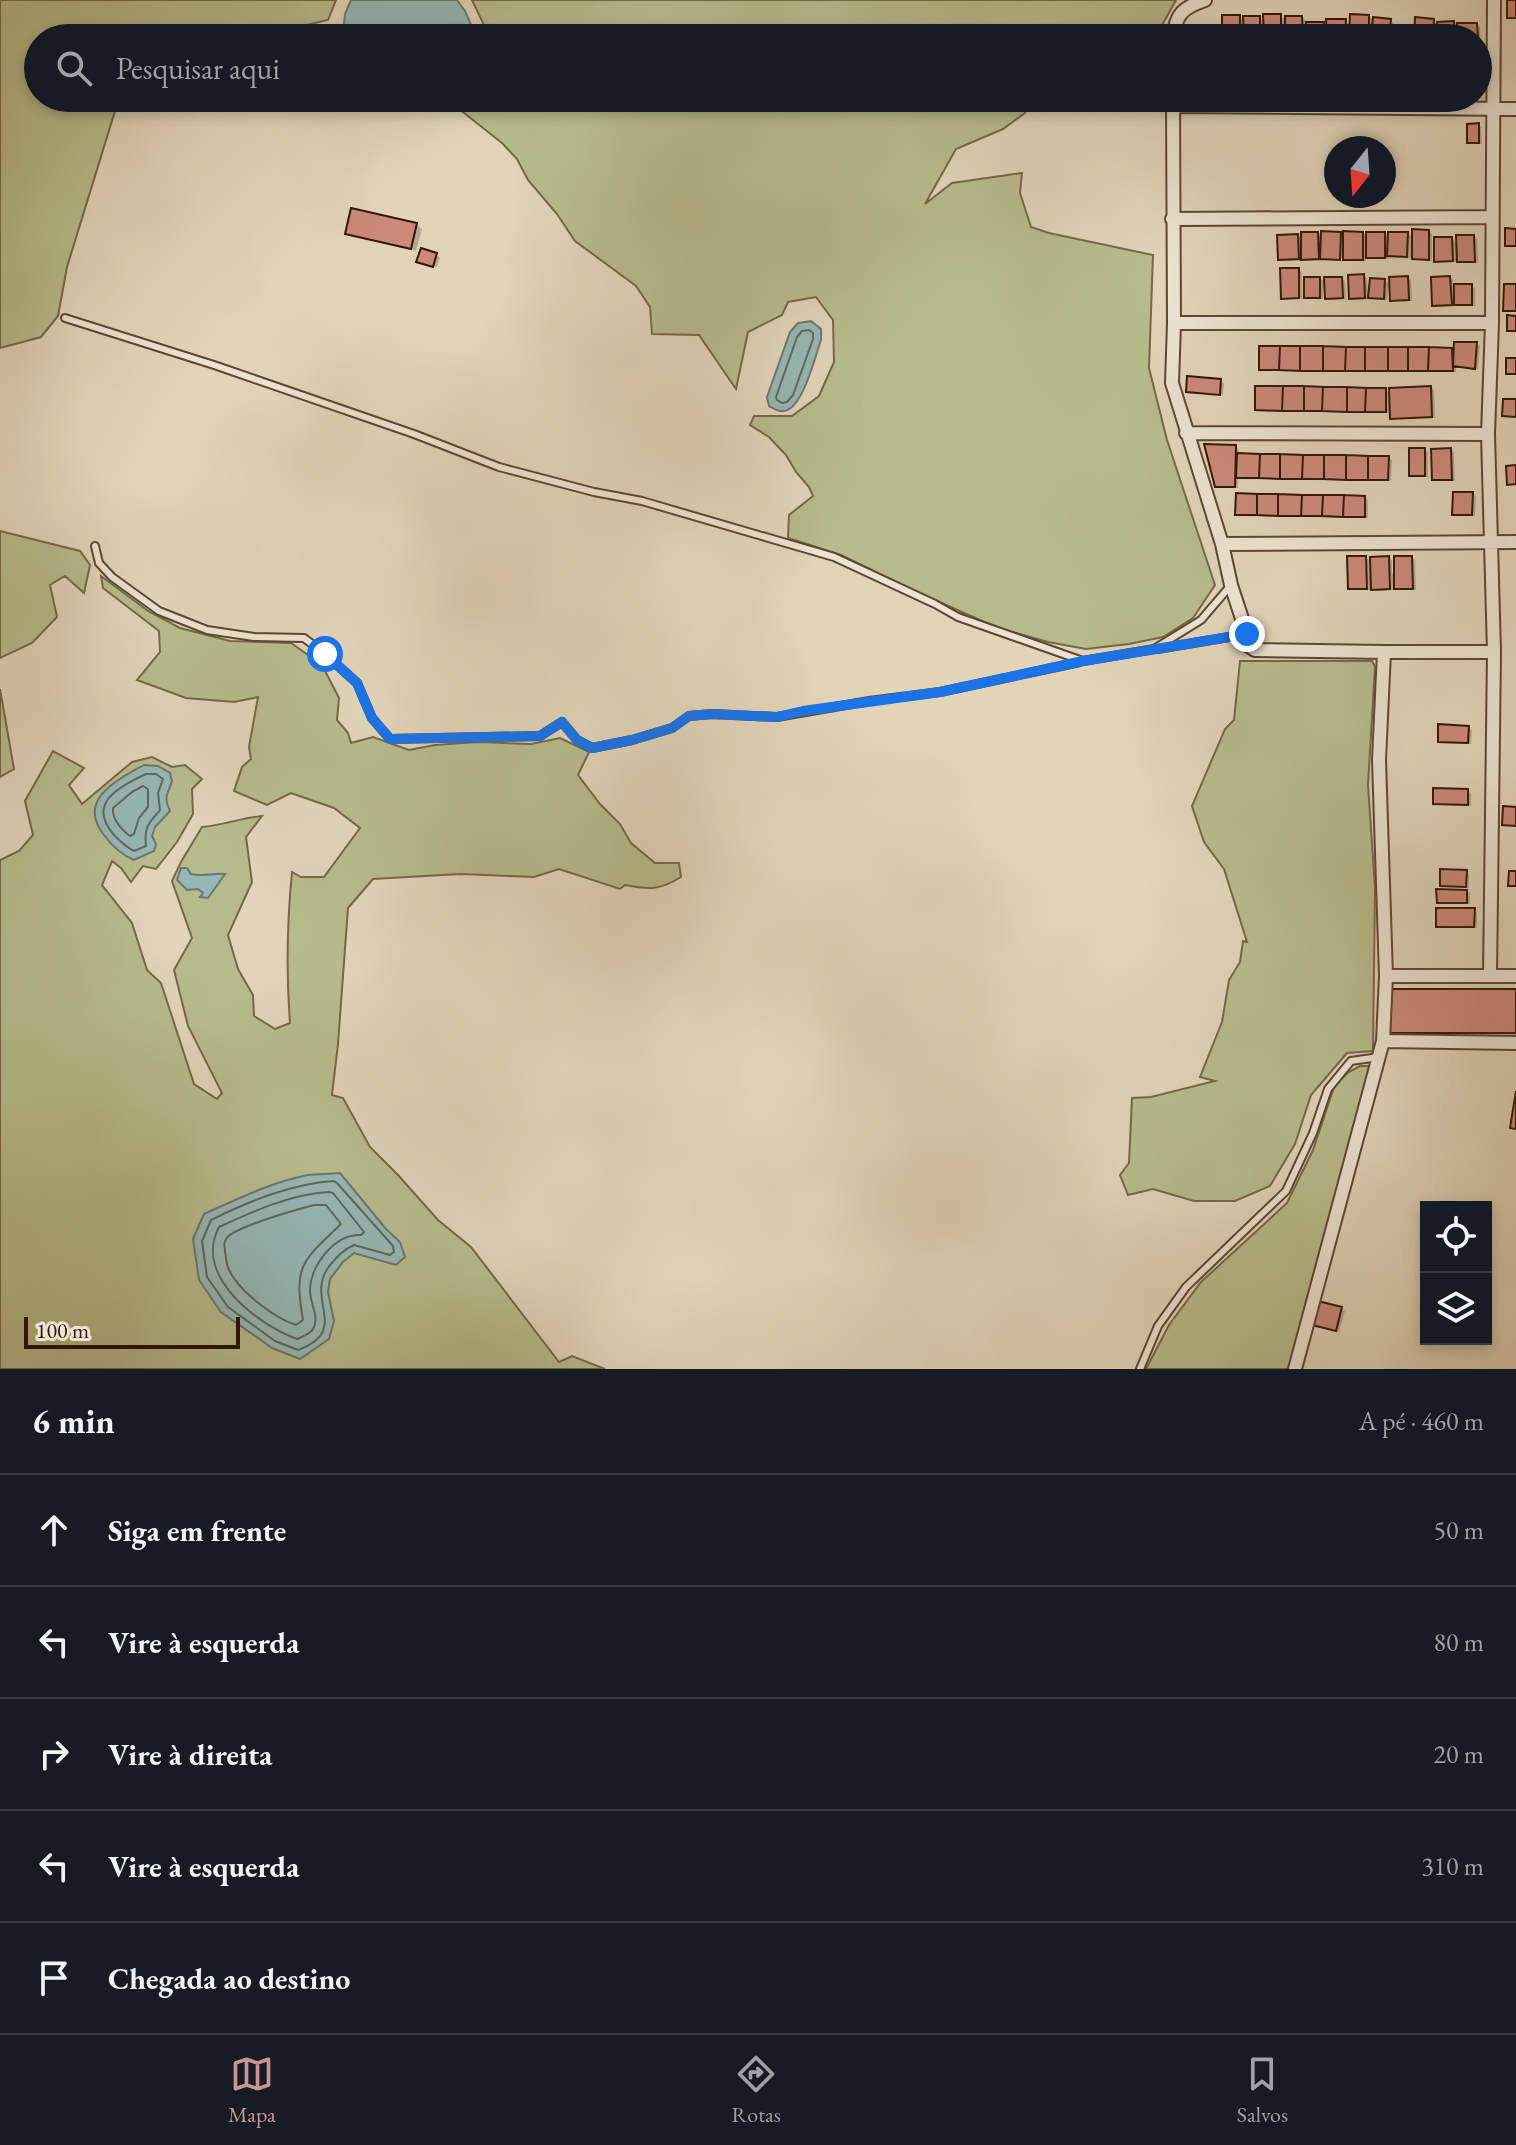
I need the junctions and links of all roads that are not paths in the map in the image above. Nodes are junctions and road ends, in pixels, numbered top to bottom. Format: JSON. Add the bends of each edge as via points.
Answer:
{"nodes":[{"id":1,"x":1205,"y":0,"type":"edge"},
{"id":2,"x":1494,"y":0,"type":"edge"},
{"id":3,"x":1176,"y":24,"type":"edge"},
{"id":4,"x":1494,"y":109,"type":"junction"},
{"id":5,"x":1516,"y":109,"type":"edge"},
{"id":6,"x":1173,"y":112,"type":"edge"},
{"id":7,"x":1492,"y":217,"type":"junction"},
{"id":8,"x":1172,"y":219,"type":"junction"},
{"id":9,"x":65,"y":318,"type":"dead end"},
{"id":10,"x":1174,"y":323,"type":"junction"},
{"id":11,"x":1492,"y":323,"type":"junction"},
{"id":12,"x":1186,"y":433,"type":"junction"},
{"id":13,"x":1488,"y":434,"type":"junction"},
{"id":14,"x":1490,"y":542,"type":"junction"},
{"id":15,"x":1516,"y":542,"type":"edge"},
{"id":16,"x":1222,"y":544,"type":"junction"},
{"id":17,"x":95,"y":546,"type":"dead end"},
{"id":18,"x":1231,"y":585,"type":"junction"},
{"id":19,"x":1247,"y":634,"type":"junction"},
{"id":20,"x":1154,"y":649,"type":"junction"},
{"id":21,"x":1384,"y":652,"type":"junction"},
{"id":22,"x":1494,"y":652,"type":"junction"},
{"id":23,"x":1083,"y":661,"type":"junction"},
{"id":24,"x":1386,"y":976,"type":"junction"},
{"id":25,"x":1490,"y":976,"type":"junction"},
{"id":26,"x":1516,"y":976,"type":"edge"},
{"id":27,"x":1383,"y":1041,"type":"junction"},
{"id":28,"x":1516,"y":1043,"type":"edge"},
{"id":29,"x":1379,"y":1057,"type":"junction"},
{"id":30,"x":1140,"y":1369,"type":"edge"},
{"id":31,"x":1295,"y":1369,"type":"edge"}],
"edges":[{"from":1,"to":3,"type":"street","via":[[1188,6]]},
{"from":2,"to":4,"type":"street"},
{"from":4,"to":5,"type":"street"},
{"from":4,"to":7,"type":"street"},
{"from":6,"to":8,"type":"street"},
{"from":7,"to":8,"type":"street"},
{"from":7,"to":11,"type":"street"},
{"from":8,"to":10,"type":"street"},
{"from":9,"to":23,"type":"lane","via":[[499,467],[642,501],[834,557],[958,617]]},
{"from":10,"to":11,"type":"street"},
{"from":10,"to":12,"type":"street","via":[[1172,383]]},
{"from":11,"to":13,"type":"street"},
{"from":12,"to":13,"type":"street"},
{"from":12,"to":16,"type":"street"},
{"from":13,"to":14,"type":"street"},
{"from":14,"to":15,"type":"street"},
{"from":14,"to":16,"type":"street"},
{"from":14,"to":22,"type":"street"},
{"from":16,"to":18,"type":"street"},
{"from":17,"to":23,"type":"lane","via":[[99,563],[112,577],[159,611],[207,630],[304,638],[357,683],[372,718],[390,739],[540,736],[562,722],[592,748],[672,728],[689,716],[777,717],[940,692]]},
{"from":18,"to":19,"type":"street"},
{"from":18,"to":20,"type":"lane","via":[[1201,620]]},
{"from":19,"to":20,"type":"lane"},
{"from":19,"to":21,"type":"street","via":[[1249,646],[1262,652]]},
{"from":20,"to":23,"type":"lane"},
{"from":21,"to":22,"type":"street"},
{"from":21,"to":24,"type":"street","via":[[1379,760]]},
{"from":22,"to":25,"type":"street"},
{"from":24,"to":25,"type":"street"},
{"from":24,"to":27,"type":"street"},
{"from":25,"to":26,"type":"street"},
{"from":27,"to":28,"type":"street"},
{"from":27,"to":29,"type":"street"},
{"from":29,"to":30,"type":"lane","via":[[1351,1061],[1328,1089],[1286,1191],[1186,1287],[1158,1326]]},
{"from":29,"to":31,"type":"street"}]}
